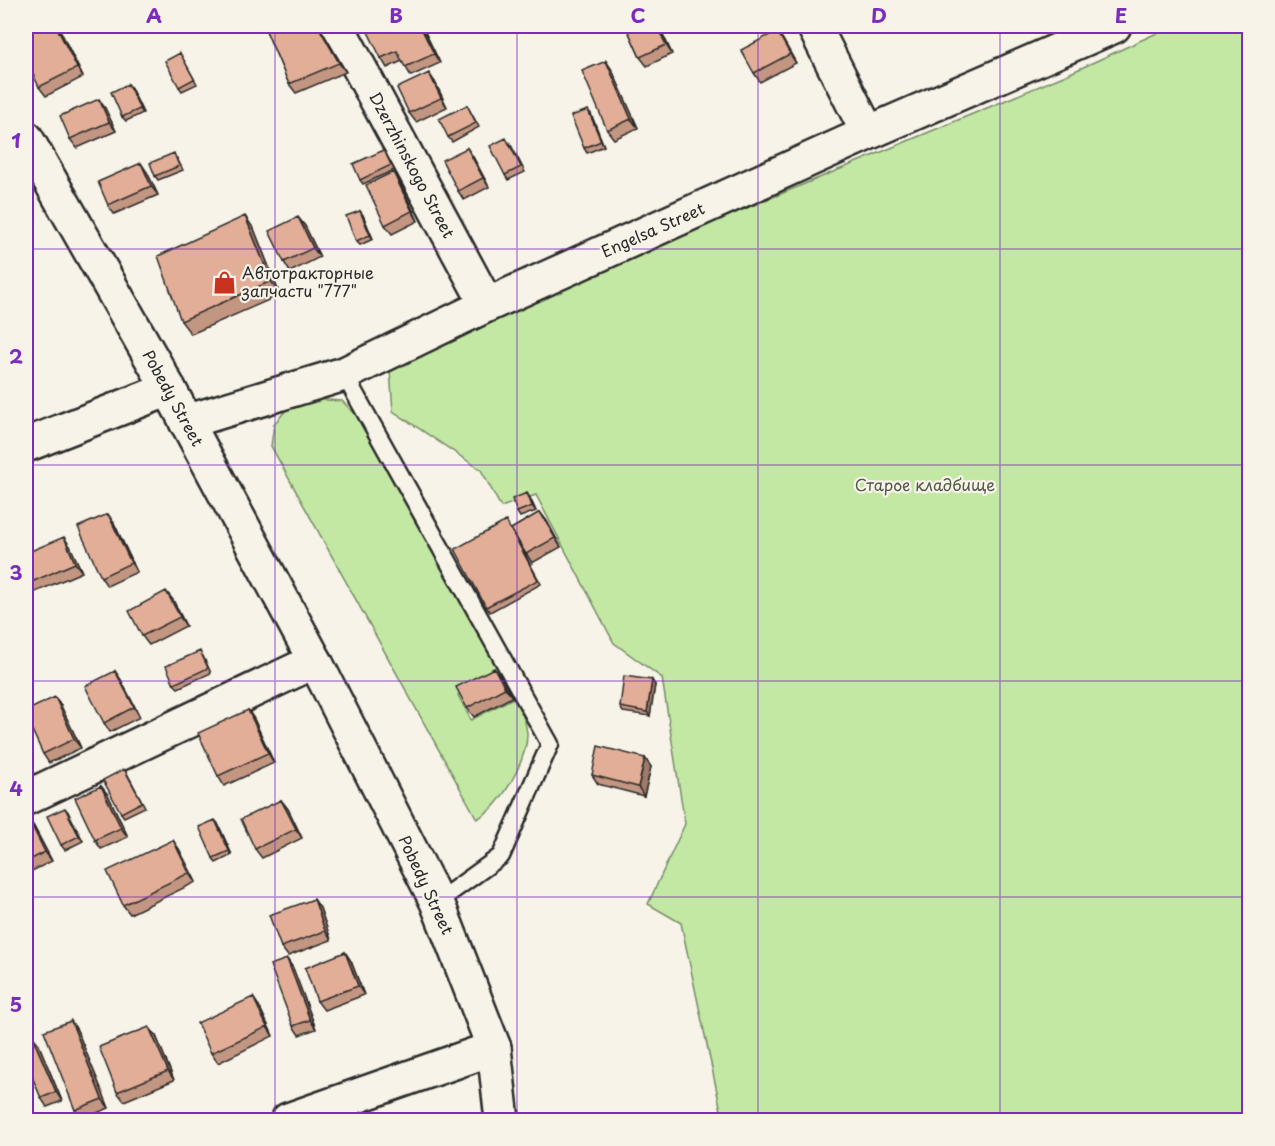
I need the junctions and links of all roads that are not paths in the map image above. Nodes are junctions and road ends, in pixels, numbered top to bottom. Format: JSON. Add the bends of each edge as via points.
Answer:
{"nodes":[{"id":1,"x":337,"y":26,"type":"edge"},
{"id":2,"x":814,"y":26,"type":"edge"},
{"id":3,"x":1114,"y":26,"type":"edge"},
{"id":4,"x":1072,"y":34,"type":"edge"},
{"id":5,"x":868,"y":133,"type":"junction"},
{"id":6,"x":26,"y":138,"type":"edge"},
{"id":7,"x":487,"y":305,"type":"junction"},
{"id":8,"x":344,"y":374,"type":"junction"},
{"id":9,"x":169,"y":389,"type":"junction"},
{"id":10,"x":186,"y":422,"type":"junction"},
{"id":11,"x":26,"y":445,"type":"edge"},
{"id":12,"x":315,"y":661,"type":"junction"},
{"id":13,"x":26,"y":798,"type":"edge"},
{"id":14,"x":437,"y":902,"type":"junction"},
{"id":15,"x":494,"y":1048,"type":"junction"},
{"id":16,"x":288,"y":1120,"type":"edge"},
{"id":17,"x":502,"y":1120,"type":"edge"}],
"edges":[{"from":1,"to":7,"type":"street","name":"Dzerzhinskogo Street"},
{"from":2,"to":5,"type":"street"},
{"from":3,"to":4,"type":"street","name":"Engelsa Street"},
{"from":4,"to":5,"type":"street","name":"Engelsa Street"},
{"from":5,"to":7,"type":"street","name":"Engelsa Street"},
{"from":6,"to":9,"type":"street","name":"Pobedy Street"},
{"from":7,"to":8,"type":"street","name":"Engelsa Street"},
{"from":8,"to":10,"type":"street","name":"Engelsa Street"},
{"from":8,"to":14,"type":"lane","via":[[550,744],[501,856]]},
{"from":9,"to":10,"type":"street","name":"Pobedy Street"},
{"from":9,"to":11,"type":"street"},
{"from":10,"to":12,"type":"street","name":"Pobedy Street"},
{"from":12,"to":13,"type":"street"},
{"from":12,"to":14,"type":"street","name":"Pobedy Street"},
{"from":14,"to":15,"type":"street","name":"Pobedy Street"},
{"from":15,"to":16,"type":"street"},
{"from":15,"to":17,"type":"street","name":"Pobedy Street"}]}
